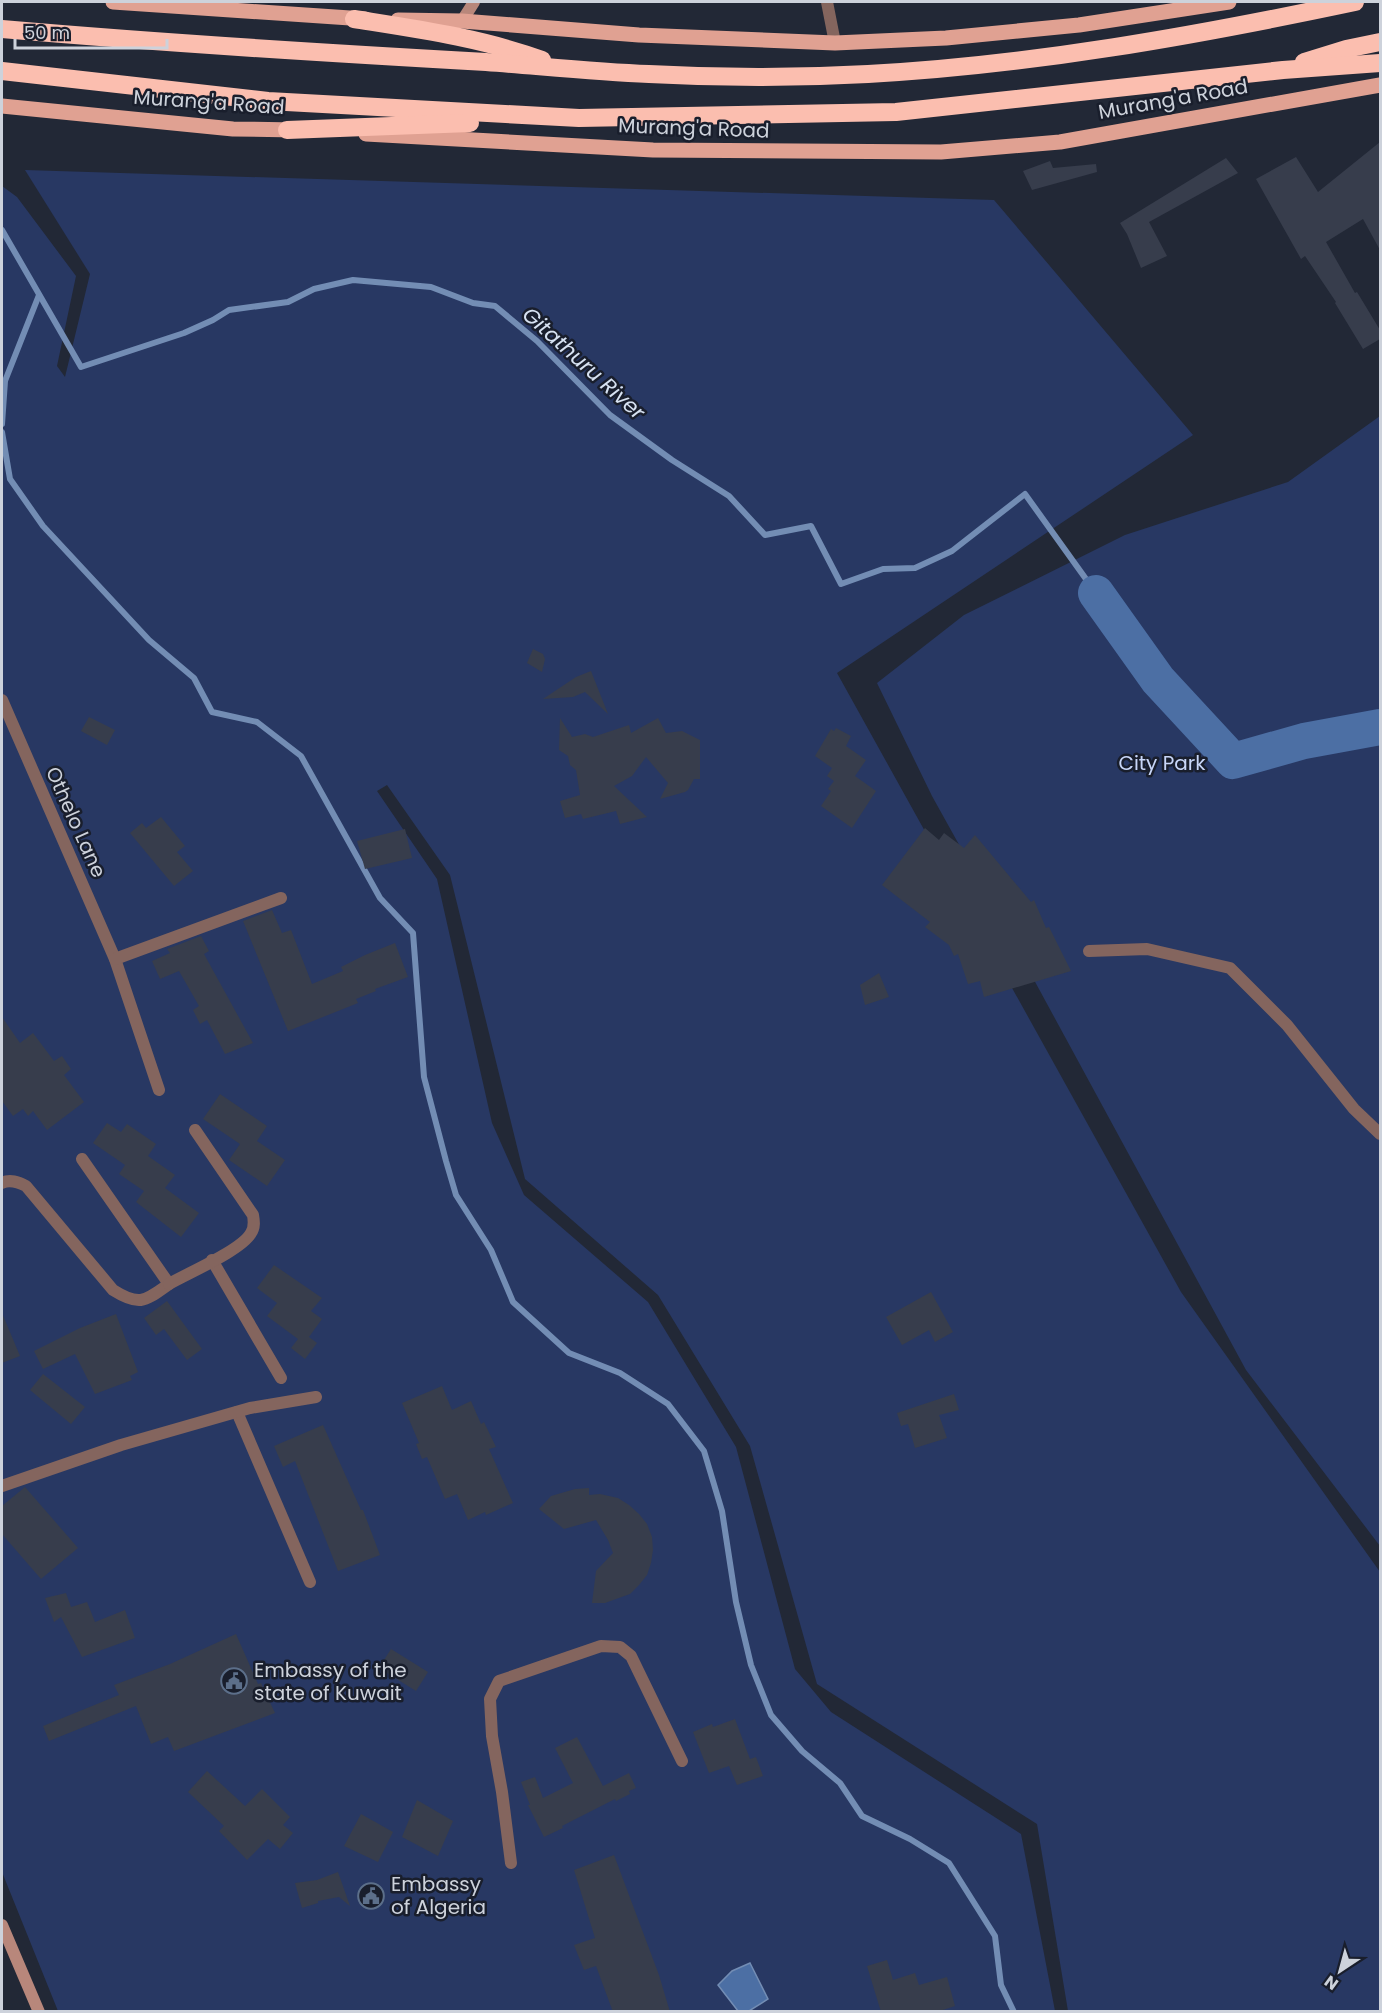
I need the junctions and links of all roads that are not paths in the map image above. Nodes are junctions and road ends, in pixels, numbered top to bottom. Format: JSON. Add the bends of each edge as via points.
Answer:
{"nodes":[{"id":1,"x":113,"y":2,"type":"edge"},
{"id":2,"x":474,"y":2,"type":"edge"},
{"id":3,"x":827,"y":2,"type":"edge"},
{"id":4,"x":1229,"y":2,"type":"edge"},
{"id":5,"x":1354,"y":2,"type":"edge"},
{"id":6,"x":354,"y":19,"type":"junction"},
{"id":7,"x":462,"y":21,"type":"junction"},
{"id":8,"x":2,"y":29,"type":"edge"},
{"id":9,"x":1380,"y":42,"type":"edge"},
{"id":10,"x":835,"y":43,"type":"junction"},
{"id":11,"x":1380,"y":63,"type":"edge"},
{"id":12,"x":562,"y":67,"type":"junction"},
{"id":13,"x":1283,"y":70,"type":"junction"},
{"id":14,"x":2,"y":71,"type":"edge"},
{"id":15,"x":1380,"y":85,"type":"edge"},
{"id":16,"x":2,"y":106,"type":"edge"},
{"id":17,"x":579,"y":118,"type":"junction"},
{"id":18,"x":287,"y":130,"type":"junction"},
{"id":19,"x":2,"y":700,"type":"edge"},
{"id":20,"x":281,"y":898,"type":"dead end"},
{"id":21,"x":1089,"y":951,"type":"dead end"},
{"id":22,"x":115,"y":959,"type":"junction"},
{"id":23,"x":159,"y":1090,"type":"dead end"},
{"id":24,"x":195,"y":1130,"type":"dead end"},
{"id":25,"x":1380,"y":1134,"type":"edge"},
{"id":26,"x":82,"y":1159,"type":"dead end"},
{"id":27,"x":2,"y":1183,"type":"edge"},
{"id":28,"x":212,"y":1260,"type":"junction"},
{"id":29,"x":169,"y":1284,"type":"junction"},
{"id":30,"x":281,"y":1378,"type":"dead end"},
{"id":31,"x":316,"y":1397,"type":"dead end"},
{"id":32,"x":237,"y":1412,"type":"junction"},
{"id":33,"x":2,"y":1486,"type":"edge"},
{"id":34,"x":310,"y":1582,"type":"dead end"},
{"id":35,"x":682,"y":1761,"type":"dead end"},
{"id":36,"x":511,"y":1863,"type":"dead end"},
{"id":37,"x":2,"y":1925,"type":"edge"},
{"id":38,"x":39,"y":2012,"type":"edge"}],
"edges":[{"from":1,"to":6,"type":"main road"},
{"from":2,"to":7,"type":"main road"},
{"from":3,"to":10,"type":"street"},
{"from":4,"to":10,"type":"main road","via":[[1079,25],[946,38]]},
{"from":5,"to":12,"type":"highway","via":[[1230,28],[1044,58],[870,74],[754,77]]},
{"from":6,"to":7,"type":"main road"},
{"from":6,"to":12,"type":"highway","via":[[518,51]]},
{"from":7,"to":10,"type":"main road","via":[[639,35]]},
{"from":8,"to":12,"type":"highway"},
{"from":9,"to":13,"type":"highway","name":"Murang'a Road"},
{"from":11,"to":13,"type":"highway","name":"Murang'a Road"},
{"from":13,"to":17,"type":"highway","name":"Murang'a Road","via":[[896,112]]},
{"from":14,"to":17,"type":"highway","name":"Murang'a Road","via":[[268,101]]},
{"from":15,"to":18,"type":"main road","name":"Murang'a Road","via":[[1060,142],[941,152],[654,150]]},
{"from":16,"to":18,"type":"main road","name":"Murang'a Road","via":[[233,129]]},
{"from":17,"to":18,"type":"highway"},
{"from":19,"to":22,"type":"street","name":"Othelo Lane"},
{"from":20,"to":22,"type":"street"},
{"from":21,"to":25,"type":"street","via":[[1147,949],[1230,968],[1287,1025]]},
{"from":22,"to":23,"type":"street","name":"Othelo Lane"},
{"from":24,"to":28,"type":"street","via":[[252,1215],[254,1225],[242,1245]]},
{"from":26,"to":29,"type":"street"},
{"from":27,"to":29,"type":"street","via":[[26,1186],[97,1273],[129,1300],[145,1300]]},
{"from":28,"to":29,"type":"street"},
{"from":28,"to":30,"type":"street"},
{"from":31,"to":32,"type":"street"},
{"from":32,"to":33,"type":"street","via":[[121,1445]]},
{"from":32,"to":34,"type":"street"},
{"from":35,"to":36,"type":"street","via":[[632,1656],[620,1647],[601,1646],[499,1681],[490,1699],[492,1736]]},
{"from":37,"to":38,"type":"main road"}]}
